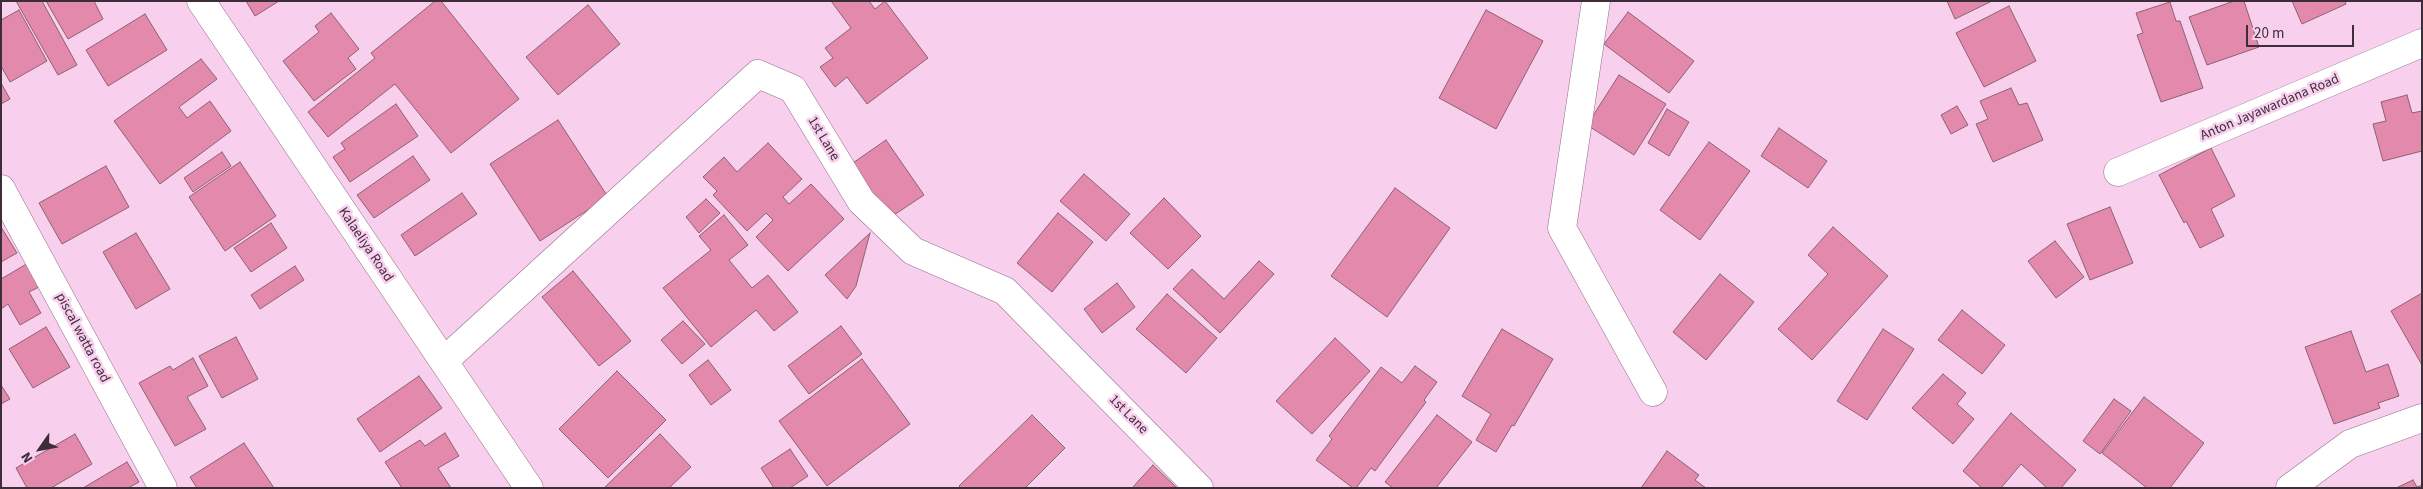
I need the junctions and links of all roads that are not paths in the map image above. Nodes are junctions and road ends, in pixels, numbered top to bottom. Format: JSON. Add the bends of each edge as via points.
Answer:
{"nodes":[{"id":1,"x":201,"y":1,"type":"edge"},
{"id":2,"x":1596,"y":1,"type":"edge"},
{"id":3,"x":2422,"y":43,"type":"edge"},
{"id":4,"x":2118,"y":172,"type":"dead end"},
{"id":5,"x":1,"y":189,"type":"edge"},
{"id":6,"x":444,"y":361,"type":"junction"},
{"id":7,"x":1653,"y":392,"type":"dead end"},
{"id":8,"x":2422,"y":418,"type":"edge"},
{"id":9,"x":163,"y":488,"type":"edge"},
{"id":10,"x":529,"y":488,"type":"edge"},
{"id":11,"x":1199,"y":488,"type":"edge"},
{"id":12,"x":2290,"y":488,"type":"edge"}],
"edges":[{"from":1,"to":6,"type":"street","name":"Kalaeliya Road"},
{"from":2,"to":7,"type":"street","via":[[1562,228]]},
{"from":3,"to":4,"type":"street","name":"Anton Jayawardana Road"},
{"from":5,"to":9,"type":"street","name":"piscal watta road"},
{"from":6,"to":10,"type":"street","name":"Kalaeliya Road"},
{"from":6,"to":11,"type":"street","name":"1st Lane","via":[[758,74],[793,89],[861,202],[913,251],[1005,291]]},
{"from":8,"to":12,"type":"street","via":[[2350,444]]}]}
